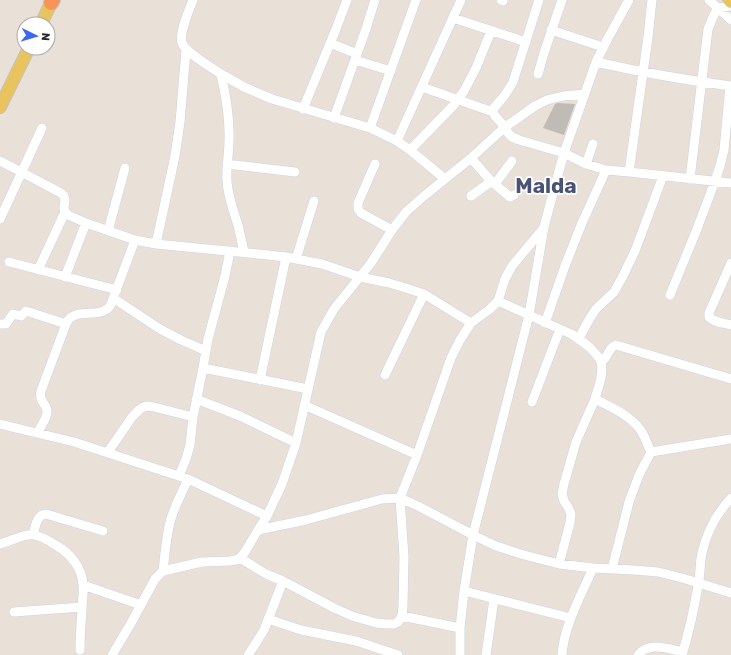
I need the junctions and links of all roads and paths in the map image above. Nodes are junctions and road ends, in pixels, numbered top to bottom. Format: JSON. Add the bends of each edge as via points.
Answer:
{"nodes":[{"id":1,"x":193,"y":0,"type":"edge"},
{"id":2,"x":347,"y":0,"type":"edge"},
{"id":3,"x":374,"y":0,"type":"edge"},
{"id":4,"x":416,"y":0,"type":"edge"},
{"id":5,"x":461,"y":0,"type":"edge"},
{"id":6,"x":540,"y":0,"type":"edge"},
{"id":7,"x":562,"y":0,"type":"edge"},
{"id":8,"x":629,"y":0,"type":"edge"},
{"id":9,"x":652,"y":0,"type":"edge"},
{"id":10,"x":710,"y":0,"type":"edge"},
{"id":11,"x":52,"y":1,"type":"edge"},
{"id":12,"x":731,"y":6,"type":"edge"},
{"id":13,"x":718,"y":8,"type":"junction"},
{"id":14,"x":44,"y":16,"type":"edge"},
{"id":15,"x":453,"y":18,"type":"junction"},
{"id":16,"x":731,"y":20,"type":"edge"},
{"id":17,"x":551,"y":30,"type":"junction"},
{"id":18,"x":490,"y":31,"type":"junction"},
{"id":19,"x":526,"y":42,"type":"junction"},
{"id":20,"x":330,"y":43,"type":"junction"},
{"id":21,"x":603,"y":47,"type":"junction"},
{"id":22,"x":186,"y":50,"type":"junction"},
{"id":23,"x":25,"y":56,"type":"edge"},
{"id":24,"x":356,"y":57,"type":"junction"},
{"id":25,"x":596,"y":62,"type":"junction"},
{"id":26,"x":391,"y":71,"type":"junction"},
{"id":27,"x":643,"y":72,"type":"junction"},
{"id":28,"x":221,"y":74,"type":"junction"},
{"id":29,"x":538,"y":74,"type":"dead end"},
{"id":30,"x":701,"y":82,"type":"junction"},
{"id":31,"x":731,"y":86,"type":"edge"},
{"id":32,"x":422,"y":87,"type":"junction"},
{"id":33,"x":584,"y":94,"type":"junction"},
{"id":34,"x":458,"y":100,"type":"junction"},
{"id":35,"x":0,"y":107,"type":"edge"},
{"id":36,"x":303,"y":109,"type":"junction"},
{"id":37,"x":493,"y":112,"type":"junction"},
{"id":38,"x":334,"y":118,"type":"junction"},
{"id":39,"x":505,"y":127,"type":"junction"},
{"id":40,"x":42,"y":128,"type":"dead end"},
{"id":41,"x":370,"y":128,"type":"junction"},
{"id":42,"x":397,"y":141,"type":"junction"},
{"id":43,"x":593,"y":144,"type":"dead end"},
{"id":44,"x":410,"y":150,"type":"junction"},
{"id":45,"x":564,"y":153,"type":"junction"},
{"id":46,"x":470,"y":158,"type":"junction"},
{"id":47,"x":0,"y":161,"type":"edge"},
{"id":48,"x":512,"y":161,"type":"dead end"},
{"id":49,"x":227,"y":164,"type":"junction"},
{"id":50,"x":375,"y":164,"type":"dead end"},
{"id":51,"x":586,"y":164,"type":"junction"},
{"id":52,"x":125,"y":168,"type":"dead end"},
{"id":53,"x":606,"y":170,"type":"junction"},
{"id":54,"x":21,"y":172,"type":"junction"},
{"id":55,"x":294,"y":172,"type":"dead end"},
{"id":56,"x":629,"y":172,"type":"junction"},
{"id":57,"x":663,"y":176,"type":"junction"},
{"id":58,"x":445,"y":179,"type":"junction"},
{"id":59,"x":690,"y":179,"type":"junction"},
{"id":60,"x":715,"y":181,"type":"junction"},
{"id":61,"x":492,"y":182,"type":"junction"},
{"id":62,"x":731,"y":183,"type":"edge"},
{"id":63,"x":514,"y":195,"type":"dead end"},
{"id":64,"x":471,"y":196,"type":"dead end"},
{"id":65,"x":314,"y":201,"type":"dead end"},
{"id":66,"x":65,"y":212,"type":"junction"},
{"id":67,"x":0,"y":219,"type":"edge"},
{"id":68,"x":86,"y":223,"type":"junction"},
{"id":69,"x":544,"y":227,"type":"junction"},
{"id":70,"x":392,"y":230,"type":"junction"},
{"id":71,"x":108,"y":231,"type":"junction"},
{"id":72,"x":135,"y":240,"type":"junction"},
{"id":73,"x":156,"y":244,"type":"junction"},
{"id":74,"x":230,"y":251,"type":"junction"},
{"id":75,"x":244,"y":252,"type":"junction"},
{"id":76,"x":286,"y":257,"type":"junction"},
{"id":77,"x":296,"y":259,"type":"junction"},
{"id":78,"x":9,"y":262,"type":"dead end"},
{"id":79,"x":731,"y":263,"type":"edge"},
{"id":80,"x":38,"y":270,"type":"junction"},
{"id":81,"x":65,"y":277,"type":"junction"},
{"id":82,"x":360,"y":277,"type":"junction"},
{"id":83,"x":115,"y":294,"type":"junction"},
{"id":84,"x":424,"y":294,"type":"junction"},
{"id":85,"x":670,"y":295,"type":"dead end"},
{"id":86,"x":498,"y":301,"type":"junction"},
{"id":87,"x":529,"y":316,"type":"junction"},
{"id":88,"x":545,"y":322,"type":"junction"},
{"id":89,"x":471,"y":323,"type":"junction"},
{"id":90,"x":0,"y":324,"type":"edge"},
{"id":91,"x":66,"y":324,"type":"junction"},
{"id":92,"x":731,"y":325,"type":"edge"},
{"id":93,"x":560,"y":329,"type":"junction"},
{"id":94,"x":580,"y":338,"type":"junction"},
{"id":95,"x":206,"y":352,"type":"junction"},
{"id":96,"x":601,"y":362,"type":"junction"},
{"id":97,"x":203,"y":368,"type":"junction"},
{"id":98,"x":385,"y":375,"type":"dead end"},
{"id":99,"x":731,"y":378,"type":"edge"},
{"id":100,"x":260,"y":380,"type":"junction"},
{"id":101,"x":308,"y":389,"type":"junction"},
{"id":102,"x":196,"y":399,"type":"junction"},
{"id":103,"x":595,"y":399,"type":"junction"},
{"id":104,"x":532,"y":402,"type":"dead end"},
{"id":105,"x":304,"y":405,"type":"junction"},
{"id":106,"x":193,"y":417,"type":"junction"},
{"id":107,"x":0,"y":424,"type":"edge"},
{"id":108,"x":38,"y":432,"type":"junction"},
{"id":109,"x":731,"y":439,"type":"edge"},
{"id":110,"x":296,"y":443,"type":"junction"},
{"id":111,"x":108,"y":452,"type":"junction"},
{"id":112,"x":651,"y":452,"type":"junction"},
{"id":113,"x":417,"y":455,"type":"junction"},
{"id":114,"x":184,"y":477,"type":"junction"},
{"id":115,"x":400,"y":498,"type":"junction"},
{"id":116,"x":731,"y":498,"type":"edge"},
{"id":117,"x":268,"y":516,"type":"junction"},
{"id":118,"x":258,"y":530,"type":"junction"},
{"id":119,"x":103,"y":531,"type":"dead end"},
{"id":120,"x":33,"y":534,"type":"junction"},
{"id":121,"x":473,"y":535,"type":"junction"},
{"id":122,"x":0,"y":544,"type":"edge"},
{"id":123,"x":240,"y":558,"type":"junction"},
{"id":124,"x":559,"y":564,"type":"junction"},
{"id":125,"x":593,"y":568,"type":"junction"},
{"id":126,"x":612,"y":569,"type":"junction"},
{"id":127,"x":163,"y":571,"type":"junction"},
{"id":128,"x":283,"y":581,"type":"junction"},
{"id":129,"x":698,"y":584,"type":"junction"},
{"id":130,"x":83,"y":585,"type":"junction"},
{"id":131,"x":464,"y":591,"type":"junction"},
{"id":132,"x":731,"y":593,"type":"edge"},
{"id":133,"x":494,"y":599,"type":"junction"},
{"id":134,"x":141,"y":605,"type":"junction"},
{"id":135,"x":82,"y":607,"type":"junction"},
{"id":136,"x":14,"y":612,"type":"dead end"},
{"id":137,"x":402,"y":616,"type":"junction"},
{"id":138,"x":571,"y":618,"type":"junction"},
{"id":139,"x":268,"y":619,"type":"junction"},
{"id":140,"x":460,"y":628,"type":"junction"},
{"id":141,"x":80,"y":650,"type":"dead end"},
{"id":142,"x":683,"y":653,"type":"edge"},
{"id":143,"x":112,"y":655,"type":"edge"},
{"id":144,"x":248,"y":655,"type":"edge"},
{"id":145,"x":398,"y":655,"type":"edge"},
{"id":146,"x":460,"y":655,"type":"edge"},
{"id":147,"x":486,"y":655,"type":"edge"},
{"id":148,"x":562,"y":655,"type":"edge"},
{"id":149,"x":638,"y":655,"type":"edge"}],
"edges":[{"from":1,"to":22,"type":"street","via":[[182,32],[182,42]]},
{"from":2,"to":20,"type":"street"},
{"from":3,"to":24,"type":"street"},
{"from":4,"to":26,"type":"street"},
{"from":5,"to":15,"type":"street"},
{"from":6,"to":19,"type":"street"},
{"from":7,"to":17,"type":"street"},
{"from":8,"to":21,"type":"street"},
{"from":9,"to":27,"type":"street"},
{"from":10,"to":13,"type":"street"},
{"from":11,"to":14,"type":"main road"},
{"from":12,"to":13,"type":"street"},
{"from":13,"to":16,"type":"street"},
{"from":13,"to":30,"type":"street","via":[[708,29]]},
{"from":15,"to":18,"type":"street"},
{"from":15,"to":32,"type":"street"},
{"from":17,"to":21,"type":"street"},
{"from":17,"to":29,"type":"street"},
{"from":18,"to":19,"type":"street"},
{"from":18,"to":34,"type":"street","via":[[476,68]]},
{"from":19,"to":37,"type":"street","via":[[513,82]]},
{"from":20,"to":24,"type":"street"},
{"from":20,"to":36,"type":"street"},
{"from":21,"to":25,"type":"street"},
{"from":22,"to":28,"type":"street"},
{"from":22,"to":73,"type":"street","via":[[176,149]]},
{"from":23,"to":35,"type":"main road"},
{"from":24,"to":26,"type":"street"},
{"from":24,"to":38,"type":"street"},
{"from":25,"to":27,"type":"street"},
{"from":25,"to":33,"type":"street"},
{"from":26,"to":41,"type":"street"},
{"from":27,"to":30,"type":"street"},
{"from":27,"to":56,"type":"street"},
{"from":28,"to":36,"type":"street","via":[[272,99]]},
{"from":28,"to":49,"type":"street","via":[[229,120]]},
{"from":30,"to":31,"type":"street"},
{"from":30,"to":59,"type":"street"},
{"from":31,"to":60,"type":"street","via":[[724,150]]},
{"from":32,"to":34,"type":"street"},
{"from":32,"to":42,"type":"street"},
{"from":33,"to":39,"type":"street","via":[[547,100]]},
{"from":33,"to":45,"type":"street"},
{"from":34,"to":37,"type":"street"},
{"from":34,"to":44,"type":"street"},
{"from":36,"to":38,"type":"street"},
{"from":37,"to":39,"type":"street"},
{"from":38,"to":41,"type":"street"},
{"from":39,"to":45,"type":"street","via":[[508,133],[519,140]]},
{"from":39,"to":46,"type":"street"},
{"from":40,"to":54,"type":"street"},
{"from":41,"to":42,"type":"street"},
{"from":42,"to":44,"type":"street"},
{"from":43,"to":51,"type":"street"},
{"from":44,"to":58,"type":"street"},
{"from":45,"to":51,"type":"street"},
{"from":45,"to":69,"type":"street"},
{"from":46,"to":58,"type":"street"},
{"from":46,"to":61,"type":"street"},
{"from":47,"to":54,"type":"street"},
{"from":48,"to":61,"type":"street"},
{"from":49,"to":55,"type":"street"},
{"from":49,"to":75,"type":"street","via":[[229,196]]},
{"from":50,"to":70,"type":"street","via":[[358,203],[358,209]]},
{"from":51,"to":53,"type":"street"},
{"from":52,"to":71,"type":"street"},
{"from":53,"to":56,"type":"street"},
{"from":53,"to":88,"type":"street","via":[[582,223]]},
{"from":54,"to":66,"type":"street","via":[[61,193],[65,200]]},
{"from":54,"to":67,"type":"street"},
{"from":56,"to":57,"type":"street"},
{"from":57,"to":59,"type":"street"},
{"from":57,"to":94,"type":"street","via":[[622,278],[614,292],[596,309]]},
{"from":58,"to":70,"type":"street","via":[[406,212]]},
{"from":59,"to":60,"type":"street"},
{"from":60,"to":62,"type":"street"},
{"from":60,"to":85,"type":"street"},
{"from":61,"to":63,"type":"street","via":[[510,197]]},
{"from":61,"to":64,"type":"street"},
{"from":65,"to":77,"type":"street"},
{"from":66,"to":68,"type":"street"},
{"from":66,"to":80,"type":"street"},
{"from":68,"to":71,"type":"street"},
{"from":68,"to":81,"type":"street"},
{"from":69,"to":86,"type":"street","via":[[512,266]]},
{"from":69,"to":87,"type":"street"},
{"from":70,"to":82,"type":"street"},
{"from":71,"to":72,"type":"street"},
{"from":72,"to":73,"type":"street"},
{"from":72,"to":83,"type":"street"},
{"from":73,"to":74,"type":"street"},
{"from":74,"to":75,"type":"street"},
{"from":74,"to":95,"type":"street"},
{"from":75,"to":76,"type":"street"},
{"from":76,"to":77,"type":"street"},
{"from":76,"to":100,"type":"street"},
{"from":77,"to":82,"type":"street","via":[[322,264]]},
{"from":78,"to":80,"type":"street"},
{"from":79,"to":92,"type":"street","via":[[709,317],[716,322]]},
{"from":80,"to":81,"type":"street"},
{"from":81,"to":83,"type":"street"},
{"from":82,"to":84,"type":"street"},
{"from":82,"to":101,"type":"street","via":[[334,309],[321,332]]},
{"from":83,"to":91,"type":"street","via":[[107,310],[83,313],[69,319]]},
{"from":83,"to":95,"type":"street","via":[[160,329]]},
{"from":84,"to":89,"type":"street"},
{"from":84,"to":98,"type":"street"},
{"from":86,"to":87,"type":"street"},
{"from":86,"to":89,"type":"street"},
{"from":87,"to":88,"type":"street"},
{"from":87,"to":121,"type":"street"},
{"from":88,"to":93,"type":"street"},
{"from":89,"to":113,"type":"street","via":[[451,358]]},
{"from":90,"to":91,"type":"street","via":[[6,324],[12,314],[21,316],[28,311]]},
{"from":91,"to":108,"type":"street","via":[[41,391],[40,397],[47,414]]},
{"from":93,"to":94,"type":"street"},
{"from":93,"to":104,"type":"street"},
{"from":94,"to":96,"type":"street"},
{"from":95,"to":97,"type":"street"},
{"from":96,"to":99,"type":"street","via":[[616,345]]},
{"from":96,"to":103,"type":"street","via":[[602,372]]},
{"from":97,"to":100,"type":"street"},
{"from":97,"to":102,"type":"street"},
{"from":100,"to":101,"type":"street"},
{"from":101,"to":105,"type":"street"},
{"from":102,"to":106,"type":"street"},
{"from":102,"to":110,"type":"street","via":[[240,416]]},
{"from":103,"to":112,"type":"street","via":[[630,419],[642,433]]},
{"from":103,"to":124,"type":"street","via":[[576,442],[564,484],[562,494],[570,514],[570,523]]},
{"from":105,"to":110,"type":"street"},
{"from":105,"to":113,"type":"street"},
{"from":106,"to":111,"type":"street","via":[[146,406],[132,417]]},
{"from":106,"to":114,"type":"street"},
{"from":107,"to":108,"type":"street"},
{"from":108,"to":111,"type":"street"},
{"from":109,"to":112,"type":"street"},
{"from":110,"to":117,"type":"street"},
{"from":111,"to":114,"type":"street"},
{"from":112,"to":126,"type":"street","via":[[639,474]]},
{"from":113,"to":115,"type":"street"},
{"from":114,"to":117,"type":"street"},
{"from":114,"to":127,"type":"street","via":[[170,520]]},
{"from":115,"to":118,"type":"street","via":[[382,499]]},
{"from":115,"to":121,"type":"street"},
{"from":115,"to":137,"type":"street","via":[[404,557]]},
{"from":116,"to":129,"type":"street","via":[[718,514],[708,534]]},
{"from":117,"to":118,"type":"street"},
{"from":118,"to":123,"type":"street"},
{"from":119,"to":120,"type":"street","via":[[46,514],[38,517]]},
{"from":120,"to":122,"type":"street"},
{"from":120,"to":130,"type":"street","via":[[66,551],[80,570]]},
{"from":121,"to":124,"type":"street","via":[[496,546]]},
{"from":121,"to":131,"type":"street"},
{"from":123,"to":127,"type":"street","via":[[202,562]]},
{"from":123,"to":128,"type":"street"},
{"from":124,"to":125,"type":"street"},
{"from":125,"to":126,"type":"street"},
{"from":125,"to":138,"type":"street"},
{"from":126,"to":129,"type":"street","via":[[658,572]]},
{"from":127,"to":134,"type":"street","via":[[155,579]]},
{"from":128,"to":137,"type":"street","via":[[358,618],[394,624]]},
{"from":128,"to":139,"type":"street"},
{"from":129,"to":132,"type":"street"},
{"from":129,"to":142,"type":"street"},
{"from":130,"to":134,"type":"street"},
{"from":130,"to":135,"type":"street"},
{"from":131,"to":133,"type":"street"},
{"from":131,"to":140,"type":"street"},
{"from":133,"to":138,"type":"street"},
{"from":133,"to":147,"type":"street"},
{"from":134,"to":143,"type":"street"},
{"from":135,"to":136,"type":"street"},
{"from":135,"to":141,"type":"street"},
{"from":137,"to":140,"type":"street"},
{"from":138,"to":148,"type":"street"},
{"from":139,"to":144,"type":"street"},
{"from":139,"to":145,"type":"street"},
{"from":140,"to":146,"type":"street"},
{"from":142,"to":149,"type":"street","via":[[652,647],[646,648]]}]}
